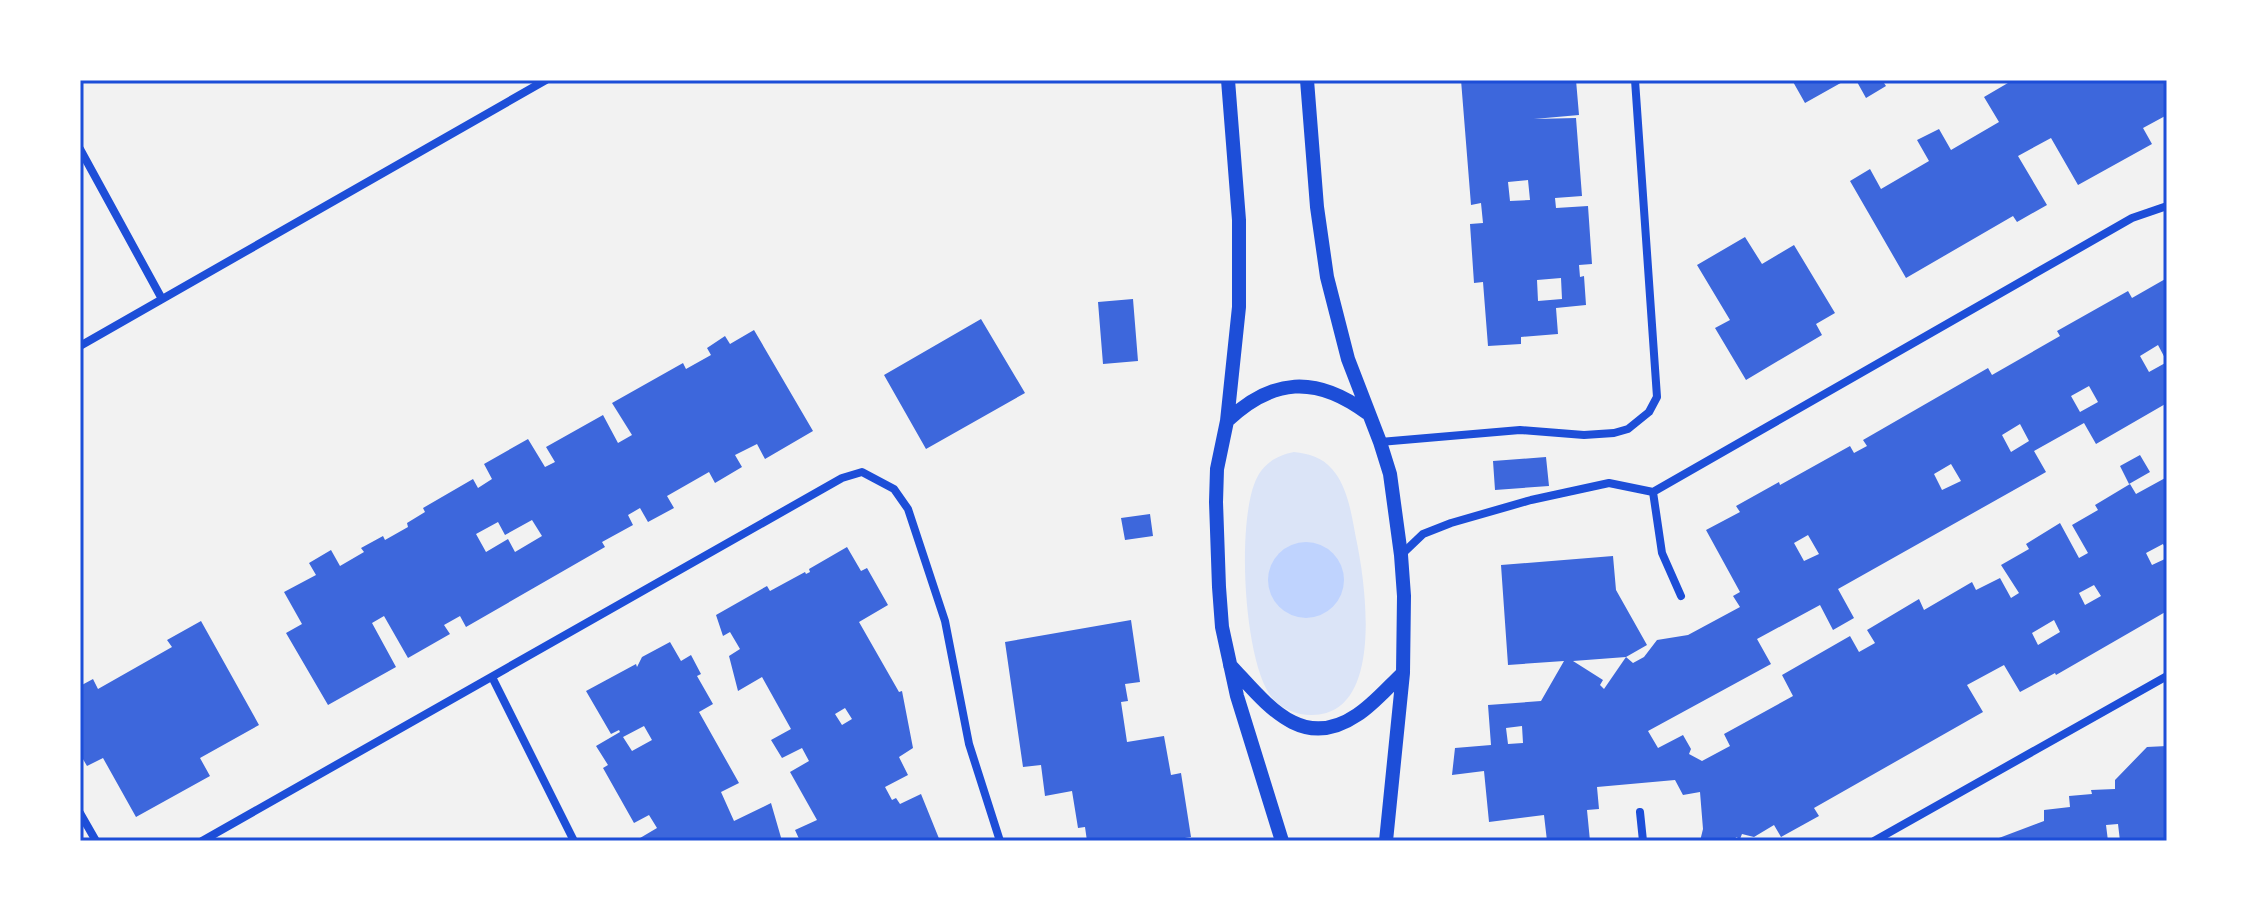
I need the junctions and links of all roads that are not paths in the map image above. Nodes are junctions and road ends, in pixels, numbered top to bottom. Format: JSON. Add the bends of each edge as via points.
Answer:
{"nodes":[{"id":1,"x":546,"y":80,"type":"edge"},
{"id":2,"x":1228,"y":80,"type":"edge"},
{"id":3,"x":1307,"y":80,"type":"edge"},
{"id":4,"x":1635,"y":80,"type":"edge"},
{"id":5,"x":80,"y":149,"type":"edge"},
{"id":6,"x":2167,"y":206,"type":"edge"},
{"id":7,"x":162,"y":299,"type":"junction"},
{"id":8,"x":80,"y":346,"type":"edge"},
{"id":9,"x":1368,"y":413,"type":"junction"},
{"id":10,"x":1227,"y":421,"type":"junction"},
{"id":11,"x":1380,"y":442,"type":"junction"},
{"id":12,"x":1653,"y":492,"type":"junction"},
{"id":13,"x":1401,"y":555,"type":"junction"},
{"id":14,"x":1681,"y":596,"type":"dead end"},
{"id":15,"x":1230,"y":664,"type":"junction"},
{"id":16,"x":1403,"y":673,"type":"junction"},
{"id":17,"x":2167,"y":676,"type":"edge"},
{"id":18,"x":492,"y":677,"type":"junction"},
{"id":19,"x":1640,"y":812,"type":"dead end"},
{"id":20,"x":80,"y":813,"type":"edge"},
{"id":21,"x":96,"y":841,"type":"edge"},
{"id":22,"x":202,"y":841,"type":"edge"},
{"id":23,"x":574,"y":841,"type":"edge"},
{"id":24,"x":1000,"y":841,"type":"edge"},
{"id":25,"x":1282,"y":841,"type":"edge"},
{"id":26,"x":1386,"y":841,"type":"edge"},
{"id":27,"x":1643,"y":841,"type":"edge"},
{"id":28,"x":1874,"y":841,"type":"edge"}],
"edges":[{"from":1,"to":7,"type":"street"},
{"from":2,"to":10,"type":"street","via":[[1239,220],[1239,307]]},
{"from":3,"to":9,"type":"street","via":[[1327,277]]},
{"from":4,"to":11,"type":"street","via":[[1657,397],[1649,412],[1614,433],[1520,430]]},
{"from":5,"to":7,"type":"street"},
{"from":6,"to":12,"type":"street","via":[[2132,218]]},
{"from":7,"to":8,"type":"street"},
{"from":9,"to":10,"type":"street","via":[[1303,386],[1274,389],[1248,401]]},
{"from":9,"to":11,"type":"street"},
{"from":10,"to":15,"type":"street","via":[[1216,502],[1222,627]]},
{"from":11,"to":13,"type":"street"},
{"from":12,"to":13,"type":"street","via":[[1609,483],[1531,500],[1423,534]]},
{"from":12,"to":14,"type":"street","via":[[1662,553]]},
{"from":13,"to":16,"type":"street"},
{"from":15,"to":16,"type":"street","via":[[1269,705],[1300,727],[1328,729],[1357,715]]},
{"from":15,"to":25,"type":"street"},
{"from":16,"to":26,"type":"street"},
{"from":17,"to":28,"type":"street"},
{"from":18,"to":22,"type":"street"},
{"from":18,"to":23,"type":"street"},
{"from":18,"to":24,"type":"street","via":[[842,478],[862,472],[894,489],[908,509],[945,621],[969,744]]},
{"from":19,"to":27,"type":"street"},
{"from":20,"to":21,"type":"street"}]}
